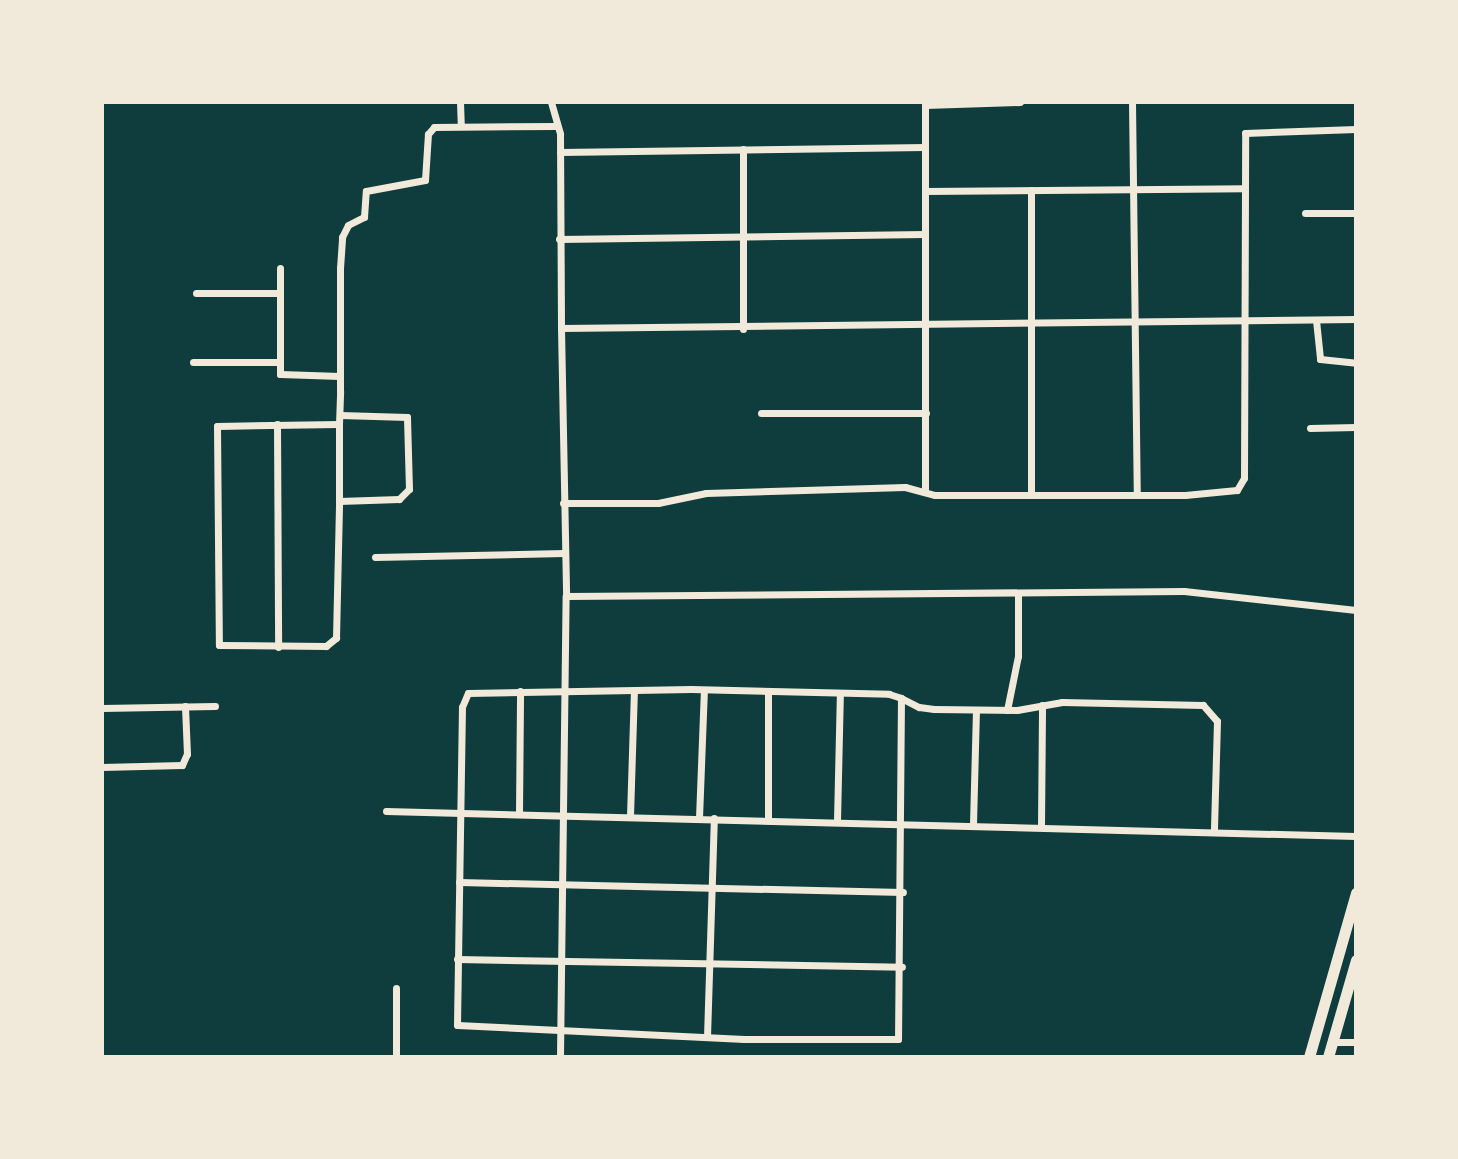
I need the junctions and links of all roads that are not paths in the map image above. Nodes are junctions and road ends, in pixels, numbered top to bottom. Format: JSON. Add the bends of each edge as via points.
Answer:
{"nodes":[{"id":1,"x":460,"y":102,"type":"edge"},
{"id":2,"x":551,"y":102,"type":"edge"},
{"id":3,"x":1020,"y":102,"type":"edge"},
{"id":4,"x":1132,"y":102,"type":"edge"},
{"id":5,"x":925,"y":104,"type":"edge"},
{"id":6,"x":461,"y":126,"type":"junction"},
{"id":7,"x":557,"y":126,"type":"junction"},
{"id":8,"x":1356,"y":129,"type":"edge"},
{"id":9,"x":925,"y":147,"type":"junction"},
{"id":10,"x":743,"y":149,"type":"junction"},
{"id":11,"x":560,"y":152,"type":"junction"},
{"id":12,"x":1132,"y":188,"type":"junction"},
{"id":13,"x":1245,"y":188,"type":"junction"},
{"id":14,"x":1031,"y":190,"type":"junction"},
{"id":15,"x":925,"y":191,"type":"junction"},
{"id":16,"x":1305,"y":213,"type":"dead end"},
{"id":17,"x":1356,"y":213,"type":"edge"},
{"id":18,"x":925,"y":234,"type":"junction"},
{"id":19,"x":743,"y":236,"type":"junction"},
{"id":20,"x":559,"y":239,"type":"junction"},
{"id":21,"x":280,"y":268,"type":"dead end"},
{"id":22,"x":196,"y":293,"type":"dead end"},
{"id":23,"x":280,"y":293,"type":"junction"},
{"id":24,"x":1356,"y":319,"type":"edge"},
{"id":25,"x":1316,"y":320,"type":"junction"},
{"id":26,"x":1244,"y":321,"type":"junction"},
{"id":27,"x":1135,"y":323,"type":"junction"},
{"id":28,"x":1032,"y":325,"type":"junction"},
{"id":29,"x":926,"y":326,"type":"junction"},
{"id":30,"x":561,"y":328,"type":"junction"},
{"id":31,"x":743,"y":329,"type":"junction"},
{"id":32,"x":193,"y":362,"type":"dead end"},
{"id":33,"x":279,"y":362,"type":"junction"},
{"id":34,"x":1356,"y":363,"type":"edge"},
{"id":35,"x":340,"y":376,"type":"junction"},
{"id":36,"x":761,"y":413,"type":"dead end"},
{"id":37,"x":926,"y":413,"type":"junction"},
{"id":38,"x":340,"y":420,"type":"junction"},
{"id":39,"x":277,"y":424,"type":"junction"},
{"id":40,"x":1356,"y":427,"type":"edge"},
{"id":41,"x":1310,"y":428,"type":"dead end"},
{"id":42,"x":925,"y":492,"type":"junction"},
{"id":43,"x":1031,"y":495,"type":"junction"},
{"id":44,"x":1137,"y":495,"type":"junction"},
{"id":45,"x":339,"y":501,"type":"junction"},
{"id":46,"x":563,"y":503,"type":"junction"},
{"id":47,"x":564,"y":553,"type":"junction"},
{"id":48,"x":375,"y":557,"type":"dead end"},
{"id":49,"x":1018,"y":593,"type":"junction"},
{"id":50,"x":566,"y":596,"type":"junction"},
{"id":51,"x":1356,"y":610,"type":"edge"},
{"id":52,"x":278,"y":647,"type":"junction"},
{"id":53,"x":634,"y":690,"type":"junction"},
{"id":54,"x":704,"y":690,"type":"junction"},
{"id":55,"x":520,"y":691,"type":"junction"},
{"id":56,"x":568,"y":691,"type":"junction"},
{"id":57,"x":768,"y":691,"type":"junction"},
{"id":58,"x":840,"y":693,"type":"junction"},
{"id":59,"x":901,"y":698,"type":"junction"},
{"id":60,"x":1042,"y":705,"type":"junction"},
{"id":61,"x":185,"y":706,"type":"junction"},
{"id":62,"x":215,"y":706,"type":"dead end"},
{"id":63,"x":102,"y":708,"type":"edge"},
{"id":64,"x":976,"y":710,"type":"junction"},
{"id":65,"x":1007,"y":710,"type":"junction"},
{"id":66,"x":102,"y":767,"type":"edge"},
{"id":67,"x":386,"y":811,"type":"dead end"},
{"id":68,"x":460,"y":812,"type":"junction"},
{"id":69,"x":519,"y":814,"type":"junction"},
{"id":70,"x":564,"y":815,"type":"junction"},
{"id":71,"x":630,"y":816,"type":"junction"},
{"id":72,"x":699,"y":818,"type":"junction"},
{"id":73,"x":714,"y":818,"type":"junction"},
{"id":74,"x":768,"y":820,"type":"junction"},
{"id":75,"x":837,"y":821,"type":"junction"},
{"id":76,"x":904,"y":823,"type":"junction"},
{"id":77,"x":973,"y":824,"type":"junction"},
{"id":78,"x":1041,"y":826,"type":"junction"},
{"id":79,"x":1214,"y":830,"type":"junction"},
{"id":80,"x":1356,"y":836,"type":"edge"},
{"id":81,"x":459,"y":882,"type":"junction"},
{"id":82,"x":563,"y":885,"type":"junction"},
{"id":83,"x":713,"y":888,"type":"junction"},
{"id":84,"x":903,"y":892,"type":"junction"},
{"id":85,"x":1356,"y":893,"type":"edge"},
{"id":86,"x":457,"y":959,"type":"junction"},
{"id":87,"x":562,"y":960,"type":"junction"},
{"id":88,"x":1356,"y":960,"type":"edge"},
{"id":89,"x":710,"y":963,"type":"junction"},
{"id":90,"x":902,"y":967,"type":"junction"},
{"id":91,"x":396,"y":988,"type":"dead end"},
{"id":92,"x":560,"y":1031,"type":"junction"},
{"id":93,"x":707,"y":1037,"type":"junction"},
{"id":94,"x":1332,"y":1042,"type":"junction"},
{"id":95,"x":1356,"y":1042,"type":"edge"},
{"id":96,"x":396,"y":1057,"type":"edge"},
{"id":97,"x":560,"y":1057,"type":"edge"},
{"id":98,"x":1309,"y":1057,"type":"edge"},
{"id":99,"x":1328,"y":1057,"type":"edge"}],
"edges":[{"from":1,"to":6,"type":"street"},
{"from":2,"to":7,"type":"street"},
{"from":3,"to":5,"type":"street"},
{"from":4,"to":12,"type":"street"},
{"from":5,"to":9,"type":"street"},
{"from":6,"to":7,"type":"street"},
{"from":6,"to":35,"type":"street","via":[[431,130],[425,180],[369,187],[364,217],[343,232]]},
{"from":7,"to":11,"type":"street"},
{"from":8,"to":13,"type":"street","via":[[1245,133]]},
{"from":9,"to":10,"type":"street"},
{"from":9,"to":15,"type":"street"},
{"from":10,"to":11,"type":"street"},
{"from":10,"to":19,"type":"street"},
{"from":11,"to":20,"type":"street"},
{"from":12,"to":13,"type":"street"},
{"from":12,"to":14,"type":"street"},
{"from":12,"to":27,"type":"street"},
{"from":13,"to":26,"type":"street"},
{"from":14,"to":15,"type":"street"},
{"from":14,"to":28,"type":"street"},
{"from":15,"to":18,"type":"street"},
{"from":16,"to":17,"type":"street"},
{"from":18,"to":19,"type":"street"},
{"from":18,"to":29,"type":"street"},
{"from":19,"to":20,"type":"street"},
{"from":19,"to":31,"type":"street"},
{"from":20,"to":30,"type":"street"},
{"from":21,"to":23,"type":"street"},
{"from":22,"to":23,"type":"street"},
{"from":23,"to":33,"type":"street"},
{"from":24,"to":25,"type":"street"},
{"from":25,"to":26,"type":"street"},
{"from":25,"to":34,"type":"street","via":[[1320,359]]},
{"from":26,"to":27,"type":"street"},
{"from":26,"to":44,"type":"street","via":[[1241,487]]},
{"from":27,"to":28,"type":"street"},
{"from":27,"to":44,"type":"street"},
{"from":28,"to":29,"type":"street"},
{"from":28,"to":43,"type":"street"},
{"from":29,"to":31,"type":"street"},
{"from":29,"to":37,"type":"street"},
{"from":30,"to":31,"type":"street"},
{"from":30,"to":46,"type":"street"},
{"from":32,"to":33,"type":"street"},
{"from":33,"to":35,"type":"street","via":[[284,377]]},
{"from":35,"to":38,"type":"street"},
{"from":36,"to":37,"type":"street"},
{"from":37,"to":42,"type":"street"},
{"from":38,"to":39,"type":"street"},
{"from":38,"to":45,"type":"street"},
{"from":38,"to":45,"type":"street","via":[[407,417],[409,489],[399,499]]},
{"from":39,"to":52,"type":"street"},
{"from":39,"to":52,"type":"street","via":[[222,424],[216,430],[215,636],[228,648]]},
{"from":40,"to":41,"type":"street"},
{"from":42,"to":43,"type":"street"},
{"from":42,"to":46,"type":"street","via":[[912,487],[829,489],[706,493],[658,503]]},
{"from":43,"to":44,"type":"street"},
{"from":45,"to":52,"type":"street","via":[[336,638],[326,646]]},
{"from":46,"to":47,"type":"street"},
{"from":47,"to":48,"type":"street"},
{"from":47,"to":50,"type":"street"},
{"from":49,"to":50,"type":"street"},
{"from":49,"to":51,"type":"street","via":[[1207,592]]},
{"from":49,"to":65,"type":"street","via":[[1018,656]]},
{"from":50,"to":56,"type":"street"},
{"from":53,"to":54,"type":"street"},
{"from":53,"to":56,"type":"street"},
{"from":53,"to":71,"type":"street"},
{"from":54,"to":57,"type":"street"},
{"from":54,"to":72,"type":"street"},
{"from":55,"to":56,"type":"street"},
{"from":55,"to":68,"type":"street","via":[[465,695]]},
{"from":55,"to":69,"type":"street"},
{"from":56,"to":70,"type":"street"},
{"from":57,"to":58,"type":"street"},
{"from":57,"to":74,"type":"street"},
{"from":58,"to":59,"type":"street"},
{"from":58,"to":75,"type":"street"},
{"from":59,"to":64,"type":"street","via":[[926,708]]},
{"from":59,"to":76,"type":"street"},
{"from":60,"to":65,"type":"street"},
{"from":60,"to":78,"type":"street"},
{"from":60,"to":79,"type":"street","via":[[1209,707],[1217,721]]},
{"from":61,"to":62,"type":"street"},
{"from":61,"to":63,"type":"street"},
{"from":61,"to":66,"type":"street","via":[[187,754],[182,765]]},
{"from":64,"to":65,"type":"street"},
{"from":64,"to":77,"type":"street"},
{"from":67,"to":68,"type":"street"},
{"from":68,"to":69,"type":"street"},
{"from":68,"to":81,"type":"street"},
{"from":69,"to":70,"type":"street"},
{"from":70,"to":71,"type":"street"},
{"from":70,"to":82,"type":"street"},
{"from":71,"to":72,"type":"street"},
{"from":72,"to":73,"type":"street"},
{"from":73,"to":74,"type":"street"},
{"from":73,"to":83,"type":"street"},
{"from":74,"to":75,"type":"street"},
{"from":75,"to":76,"type":"street"},
{"from":76,"to":77,"type":"street"},
{"from":76,"to":84,"type":"street"},
{"from":77,"to":78,"type":"street"},
{"from":78,"to":79,"type":"street"},
{"from":79,"to":80,"type":"street"},
{"from":81,"to":82,"type":"street"},
{"from":81,"to":86,"type":"street"},
{"from":82,"to":83,"type":"street"},
{"from":82,"to":87,"type":"street"},
{"from":83,"to":84,"type":"street"},
{"from":83,"to":89,"type":"street"},
{"from":84,"to":90,"type":"street"},
{"from":85,"to":98,"type":"main road"},
{"from":86,"to":87,"type":"street"},
{"from":86,"to":92,"type":"street","via":[[457,1025]]},
{"from":87,"to":89,"type":"street"},
{"from":87,"to":92,"type":"street"},
{"from":88,"to":94,"type":"main road"},
{"from":89,"to":90,"type":"street"},
{"from":89,"to":93,"type":"street"},
{"from":90,"to":93,"type":"street","via":[[901,1031],[895,1041]]},
{"from":91,"to":96,"type":"street"},
{"from":92,"to":93,"type":"street"},
{"from":92,"to":97,"type":"street"},
{"from":94,"to":95,"type":"street"},
{"from":94,"to":99,"type":"main road"}]}
